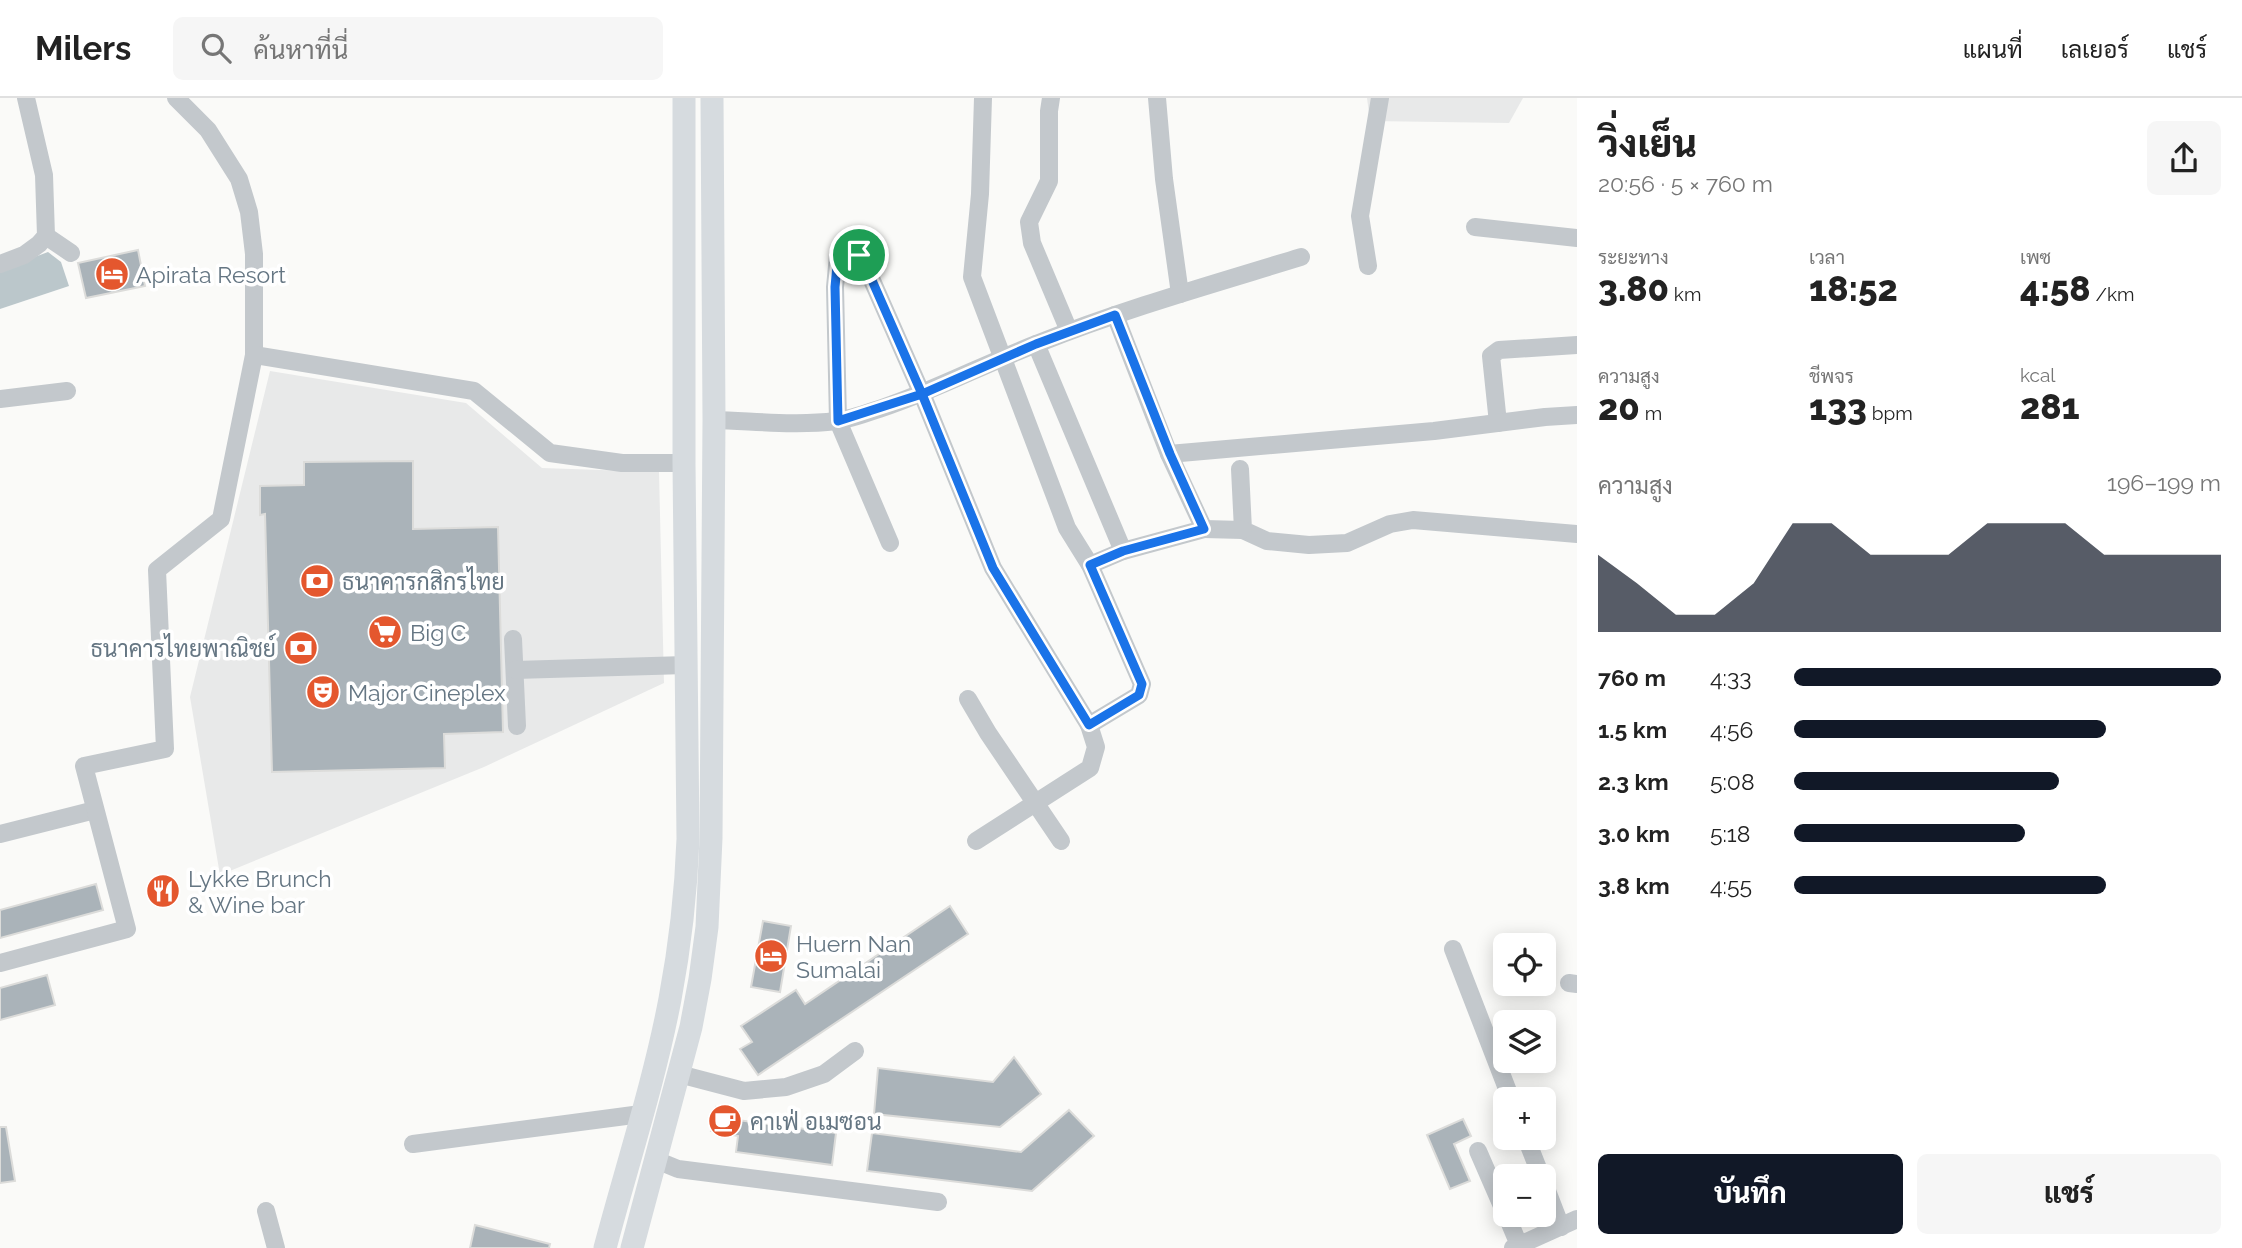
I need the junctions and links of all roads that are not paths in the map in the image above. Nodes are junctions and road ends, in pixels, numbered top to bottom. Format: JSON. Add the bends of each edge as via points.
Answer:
{"nodes":[{"id":1,"x":26,"y":98,"type":"edge"},
{"id":2,"x":176,"y":98,"type":"edge"},
{"id":3,"x":684,"y":98,"type":"edge"},
{"id":4,"x":712,"y":98,"type":"edge"},
{"id":5,"x":983,"y":98,"type":"edge"},
{"id":6,"x":1051,"y":98,"type":"edge"},
{"id":7,"x":1157,"y":98,"type":"edge"},
{"id":8,"x":1380,"y":98,"type":"edge"},
{"id":9,"x":1475,"y":227,"type":"dead end"},
{"id":10,"x":46,"y":236,"type":"junction"},
{"id":11,"x":1577,"y":238,"type":"edge"},
{"id":12,"x":71,"y":253,"type":"dead end"},
{"id":13,"x":1301,"y":257,"type":"dead end"},
{"id":14,"x":0,"y":264,"type":"edge"},
{"id":15,"x":1368,"y":266,"type":"dead end"},
{"id":16,"x":1180,"y":294,"type":"junction"},
{"id":17,"x":1115,"y":315,"type":"junction"},
{"id":18,"x":1069,"y":331,"type":"junction"},
{"id":19,"x":1036,"y":344,"type":"junction"},
{"id":20,"x":1577,"y":345,"type":"edge"},
{"id":21,"x":254,"y":355,"type":"junction"},
{"id":22,"x":1002,"y":358,"type":"junction"},
{"id":23,"x":67,"y":391,"type":"dead end"},
{"id":24,"x":922,"y":394,"type":"junction"},
{"id":25,"x":0,"y":400,"type":"edge"},
{"id":26,"x":1577,"y":415,"type":"edge"},
{"id":27,"x":714,"y":420,"type":"junction"},
{"id":28,"x":838,"y":421,"type":"junction"},
{"id":29,"x":1498,"y":423,"type":"junction"},
{"id":30,"x":1170,"y":454,"type":"junction"},
{"id":31,"x":684,"y":463,"type":"junction"},
{"id":32,"x":1240,"y":469,"type":"dead end"},
{"id":33,"x":1204,"y":529,"type":"junction"},
{"id":34,"x":1243,"y":530,"type":"junction"},
{"id":35,"x":1577,"y":534,"type":"edge"},
{"id":36,"x":890,"y":543,"type":"dead end"},
{"id":37,"x":1123,"y":551,"type":"junction"},
{"id":38,"x":1090,"y":565,"type":"junction"},
{"id":39,"x":513,"y":639,"type":"dead end"},
{"id":40,"x":686,"y":665,"type":"junction"},
{"id":41,"x":515,"y":670,"type":"junction"},
{"id":42,"x":968,"y":699,"type":"dead end"},
{"id":43,"x":1089,"y":725,"type":"junction"},
{"id":44,"x":517,"y":726,"type":"dead end"},
{"id":45,"x":1035,"y":803,"type":"junction"},
{"id":46,"x":95,"y":810,"type":"junction"},
{"id":47,"x":0,"y":834,"type":"edge"},
{"id":48,"x":976,"y":841,"type":"dead end"},
{"id":49,"x":1061,"y":841,"type":"dead end"},
{"id":50,"x":1453,"y":949,"type":"dead end"},
{"id":51,"x":0,"y":963,"type":"edge"},
{"id":52,"x":855,"y":1051,"type":"dead end"},
{"id":53,"x":679,"y":1074,"type":"junction"},
{"id":54,"x":1506,"y":1087,"type":"edge"},
{"id":55,"x":641,"y":1114,"type":"junction"},
{"id":56,"x":413,"y":1144,"type":"dead end"},
{"id":57,"x":1478,"y":1151,"type":"dead end"},
{"id":58,"x":656,"y":1160,"type":"junction"},
{"id":59,"x":1493,"y":1186,"type":"edge"},
{"id":60,"x":938,"y":1202,"type":"dead end"},
{"id":61,"x":1556,"y":1202,"type":"edge"},
{"id":62,"x":266,"y":1211,"type":"dead end"},
{"id":63,"x":1569,"y":1223,"type":"edge"},
{"id":64,"x":1509,"y":1227,"type":"edge"},
{"id":65,"x":1516,"y":1246,"type":"edge"},
{"id":66,"x":276,"y":1248,"type":"edge"},
{"id":67,"x":605,"y":1248,"type":"edge"},
{"id":68,"x":632,"y":1248,"type":"edge"}],
"edges":[{"from":1,"to":10,"type":"street","via":[[44,175]]},
{"from":2,"to":21,"type":"street","via":[[208,130],[239,179],[254,254]]},
{"from":3,"to":31,"type":"main road"},
{"from":4,"to":27,"type":"main road"},
{"from":5,"to":22,"type":"street","via":[[972,277]]},
{"from":6,"to":18,"type":"street","via":[[1049,181],[1029,222],[1032,243]]},
{"from":7,"to":16,"type":"street"},
{"from":8,"to":15,"type":"street","via":[[1360,216]]},
{"from":9,"to":11,"type":"street"},
{"from":10,"to":12,"type":"street"},
{"from":10,"to":14,"type":"street","via":[[24,255]]},
{"from":13,"to":16,"type":"street"},
{"from":16,"to":17,"type":"street"},
{"from":17,"to":18,"type":"street"},
{"from":17,"to":30,"type":"street"},
{"from":18,"to":19,"type":"street"},
{"from":19,"to":22,"type":"street"},
{"from":19,"to":37,"type":"street"},
{"from":20,"to":29,"type":"street","via":[[1499,350],[1491,356]]},
{"from":21,"to":31,"type":"street","via":[[474,391],[550,453],[622,463]]},
{"from":21,"to":46,"type":"street","via":[[221,519],[157,570],[165,749],[84,766]]},
{"from":22,"to":24,"type":"street"},
{"from":22,"to":38,"type":"street","via":[[1067,528]]},
{"from":23,"to":25,"type":"street"},
{"from":24,"to":28,"type":"street"},
{"from":24,"to":28,"type":"street","via":[[859,255],[840,252],[835,287]]},
{"from":24,"to":43,"type":"street","via":[[993,568]]},
{"from":26,"to":29,"type":"street"},
{"from":27,"to":28,"type":"street"},
{"from":27,"to":53,"type":"main road","via":[[709,898],[700,979]]},
{"from":28,"to":36,"type":"street"},
{"from":29,"to":30,"type":"street"},
{"from":30,"to":33,"type":"street"},
{"from":31,"to":40,"type":"main road"},
{"from":32,"to":34,"type":"street"},
{"from":33,"to":34,"type":"street"},
{"from":33,"to":37,"type":"street"},
{"from":34,"to":35,"type":"street","via":[[1267,541],[1309,545],[1347,543],[1413,520]]},
{"from":37,"to":38,"type":"street"},
{"from":38,"to":43,"type":"street","via":[[1142,684],[1139,695]]},
{"from":39,"to":41,"type":"street"},
{"from":40,"to":41,"type":"street"},
{"from":40,"to":55,"type":"main road","via":[[685,897],[670,998]]},
{"from":41,"to":44,"type":"street"},
{"from":42,"to":45,"type":"street"},
{"from":43,"to":45,"type":"street","via":[[1096,747],[1090,768]]},
{"from":45,"to":48,"type":"street"},
{"from":45,"to":49,"type":"street"},
{"from":46,"to":47,"type":"street"},
{"from":46,"to":51,"type":"street","via":[[127,929]]},
{"from":50,"to":54,"type":"street"},
{"from":52,"to":53,"type":"street","via":[[824,1074],[786,1087],[744,1091]]},
{"from":53,"to":58,"type":"main road"},
{"from":55,"to":56,"type":"street"},
{"from":55,"to":67,"type":"main road"},
{"from":57,"to":59,"type":"street"},
{"from":58,"to":60,"type":"street","via":[[678,1170]]},
{"from":58,"to":68,"type":"main road"},
{"from":61,"to":63,"type":"street"},
{"from":62,"to":66,"type":"street"},
{"from":63,"to":65,"type":"street"},
{"from":64,"to":65,"type":"street"}]}
